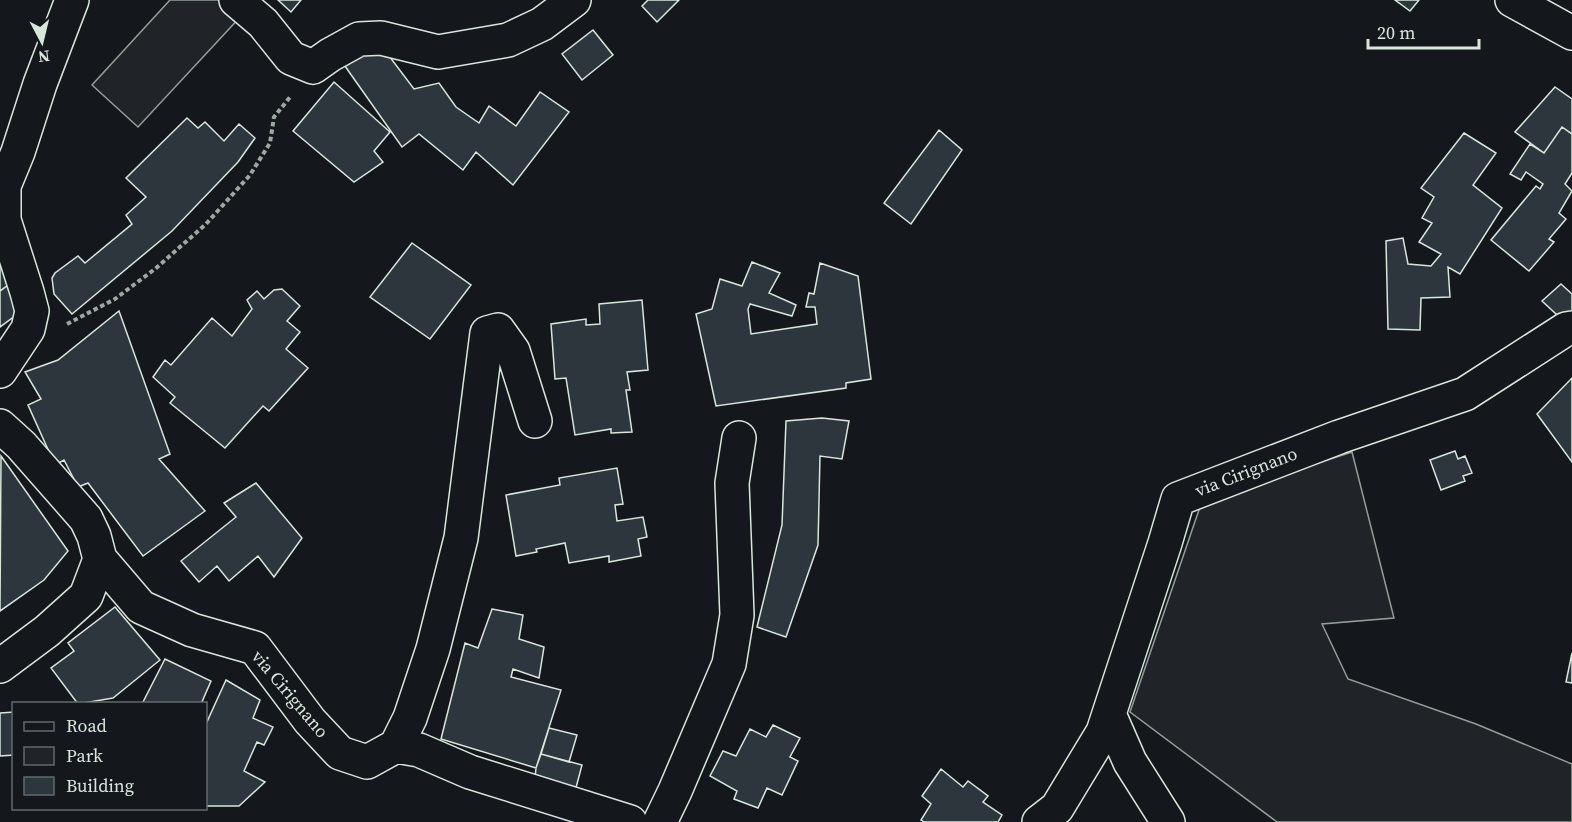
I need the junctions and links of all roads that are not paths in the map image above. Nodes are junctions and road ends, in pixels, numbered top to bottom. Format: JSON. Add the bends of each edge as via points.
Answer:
{"nodes":[{"id":1,"x":72,"y":0,"type":"edge"},
{"id":2,"x":236,"y":0,"type":"edge"},
{"id":3,"x":574,"y":0,"type":"edge"},
{"id":4,"x":1512,"y":0,"type":"edge"},
{"id":5,"x":1572,"y":33,"type":"edge"},
{"id":6,"x":1572,"y":328,"type":"edge"},
{"id":7,"x":0,"y":371,"type":"edge"},
{"id":8,"x":535,"y":421,"type":"dead end"},
{"id":9,"x":0,"y":426,"type":"edge"},
{"id":10,"x":739,"y":438,"type":"dead end"},
{"id":11,"x":100,"y":559,"type":"junction"},
{"id":12,"x":0,"y":666,"type":"edge"},
{"id":13,"x":1108,"y":714,"type":"junction"},
{"id":14,"x":396,"y":746,"type":"junction"},
{"id":15,"x":630,"y":822,"type":"edge"},
{"id":16,"x":660,"y":822,"type":"edge"},
{"id":17,"x":1039,"y":822,"type":"edge"},
{"id":18,"x":1168,"y":822,"type":"edge"}],
"edges":[{"from":1,"to":7,"type":"street","via":[[4,186],[4,220],[32,311],[28,329]]},
{"from":2,"to":3,"type":"street","via":[[263,23],[291,58],[313,67],[359,39],[381,38],[438,52],[508,40],[542,24]]},
{"from":4,"to":5,"type":"street"},
{"from":6,"to":13,"type":"street","name":"via Cirignano","via":[[1465,394],[1178,499]]},
{"from":8,"to":14,"type":"street","via":[[513,351],[498,330],[487,333],[461,538],[433,649],[410,718]]},
{"from":9,"to":11,"type":"street","via":[[86,519]]},
{"from":10,"to":16,"type":"street","via":[[732,483],[737,615],[729,664]]},
{"from":11,"to":12,"type":"street","via":[[86,596]]},
{"from":11,"to":14,"type":"street","name":"via Cirignano","via":[[141,607],[192,630],[255,648],[310,721],[340,753],[367,762]]},
{"from":13,"to":17,"type":"street","name":"via Cirignano","via":[[1103,732],[1057,808]]},
{"from":13,"to":18,"type":"street","via":[[1130,762]]},
{"from":14,"to":15,"type":"street","via":[[419,750],[470,772]]}]}
